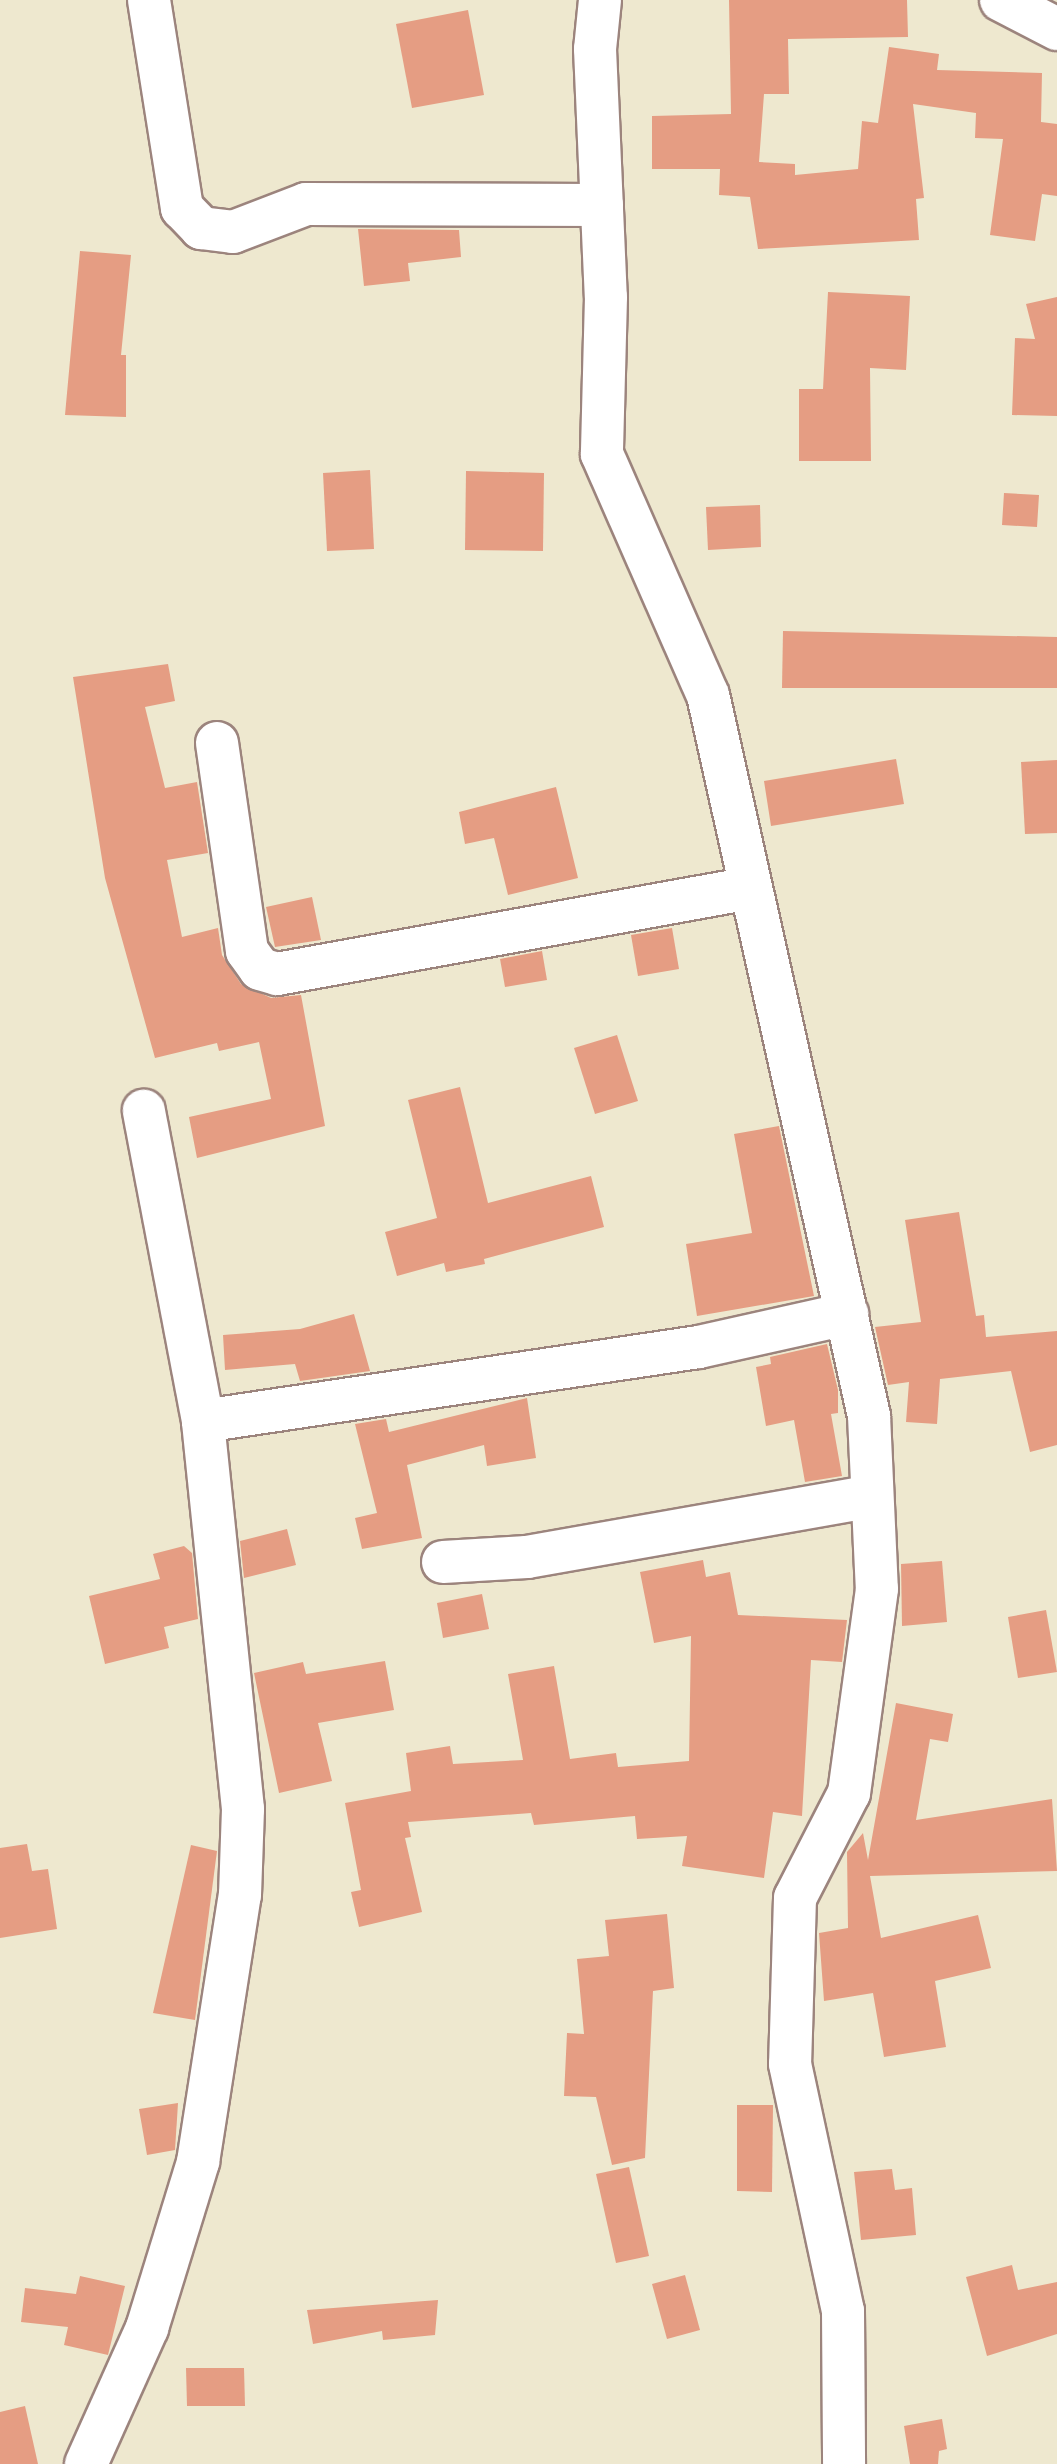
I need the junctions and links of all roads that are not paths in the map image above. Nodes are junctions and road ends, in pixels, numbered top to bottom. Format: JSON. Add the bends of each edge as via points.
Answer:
{"nodes":[{"id":1,"x":149,"y":0,"type":"edge"},
{"id":2,"x":600,"y":0,"type":"edge"},
{"id":3,"x":1001,"y":0,"type":"edge"},
{"id":4,"x":1057,"y":28,"type":"edge"},
{"id":5,"x":602,"y":205,"type":"junction"},
{"id":6,"x":217,"y":743,"type":"dead end"},
{"id":7,"x":749,"y":888,"type":"junction"},
{"id":8,"x":144,"y":1111,"type":"dead end"},
{"id":9,"x":847,"y":1314,"type":"junction"},
{"id":10,"x":202,"y":1420,"type":"junction"},
{"id":11,"x":872,"y":1496,"type":"junction"},
{"id":12,"x":443,"y":1562,"type":"dead end"},
{"id":13,"x":833,"y":2461,"type":"edge"},
{"id":14,"x":86,"y":2464,"type":"edge"}],
"edges":[{"from":1,"to":5,"type":"street","via":[[182,208],[201,228],[233,232],[306,204]]},
{"from":2,"to":5,"type":"street","via":[[595,48]]},
{"from":3,"to":4,"type":"street"},
{"from":5,"to":7,"type":"street","via":[[602,454],[708,695]]},
{"from":6,"to":7,"type":"street","via":[[247,951],[260,969],[277,974]]},
{"from":7,"to":9,"type":"street"},
{"from":8,"to":10,"type":"street"},
{"from":9,"to":10,"type":"street","via":[[699,1347]]},
{"from":9,"to":11,"type":"street","via":[[869,1416]]},
{"from":10,"to":14,"type":"street","via":[[242,1809],[240,1894],[198,2162],[147,2328]]},
{"from":11,"to":12,"type":"street","via":[[527,1557]]},
{"from":11,"to":13,"type":"street","via":[[876,1589],[849,1793],[794,1898],[790,2064],[843,2311]]}]}
